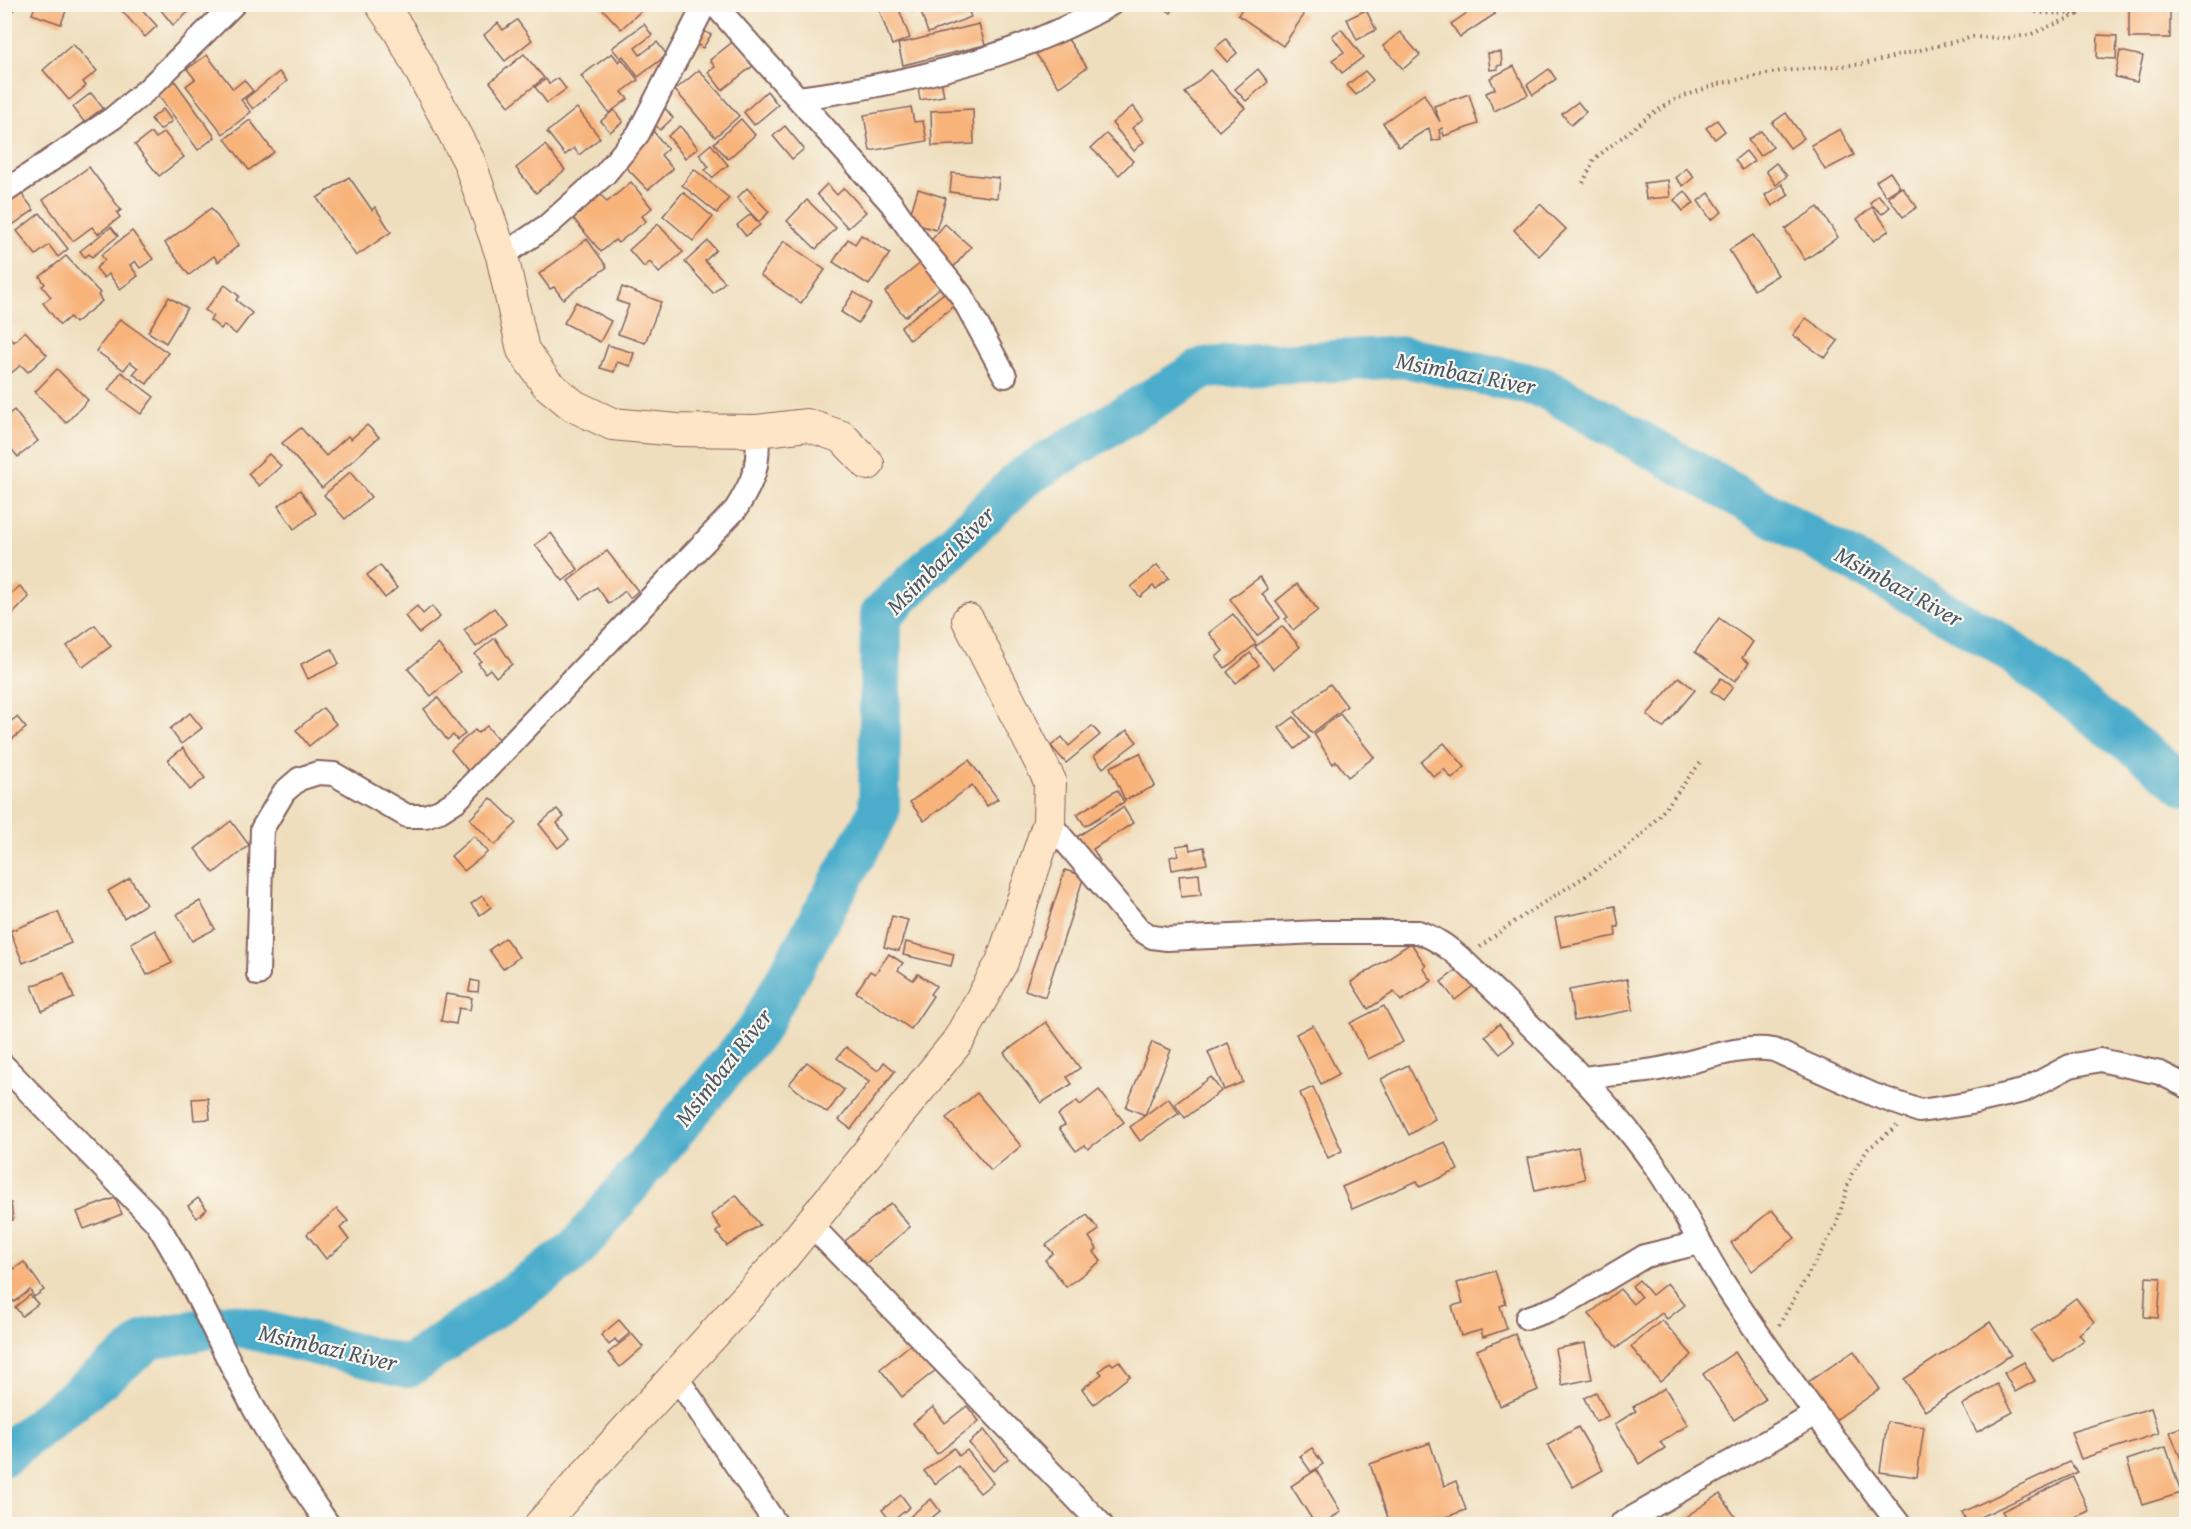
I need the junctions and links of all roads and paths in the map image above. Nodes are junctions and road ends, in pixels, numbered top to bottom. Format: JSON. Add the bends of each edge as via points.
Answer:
{"nodes":[{"id":1,"x":18,"y":4,"type":"edge"},
{"id":2,"x":234,"y":4,"type":"edge"},
{"id":3,"x":381,"y":4,"type":"edge"},
{"id":4,"x":705,"y":4,"type":"edge"},
{"id":5,"x":714,"y":4,"type":"edge"},
{"id":6,"x":2007,"y":4,"type":"edge"},
{"id":7,"x":2093,"y":4,"type":"edge"},
{"id":8,"x":1111,"y":5,"type":"edge"},
{"id":9,"x":2079,"y":14,"type":"junction"},
{"id":10,"x":4,"y":19,"type":"edge"},
{"id":11,"x":799,"y":98,"type":"junction"},
{"id":12,"x":1583,"y":183,"type":"dead end"},
{"id":13,"x":4,"y":192,"type":"edge"},
{"id":14,"x":502,"y":256,"type":"junction"},
{"id":15,"x":1005,"y":376,"type":"dead end"},
{"id":16,"x":757,"y":431,"type":"junction"},
{"id":17,"x":868,"y":464,"type":"dead end"},
{"id":18,"x":968,"y":620,"type":"dead end"},
{"id":19,"x":1701,"y":762,"type":"dead end"},
{"id":20,"x":1049,"y":822,"type":"junction"},
{"id":21,"x":1463,"y":961,"type":"junction"},
{"id":22,"x":258,"y":974,"type":"dead end"},
{"id":23,"x":4,"y":1066,"type":"edge"},
{"id":24,"x":1585,"y":1078,"type":"junction"},
{"id":25,"x":2187,"y":1086,"type":"edge"},
{"id":26,"x":1920,"y":1111,"type":"junction"},
{"id":27,"x":810,"y":1224,"type":"junction"},
{"id":28,"x":1699,"y":1243,"type":"junction"},
{"id":29,"x":1527,"y":1318,"type":"dead end"},
{"id":30,"x":1763,"y":1340,"type":"junction"},
{"id":31,"x":675,"y":1374,"type":"junction"},
{"id":32,"x":1814,"y":1415,"type":"junction"},
{"id":33,"x":328,"y":1524,"type":"edge"},
{"id":34,"x":541,"y":1524,"type":"edge"},
{"id":35,"x":776,"y":1524,"type":"edge"},
{"id":36,"x":1101,"y":1524,"type":"edge"},
{"id":37,"x":1621,"y":1524,"type":"edge"},
{"id":38,"x":1899,"y":1524,"type":"edge"}],
"edges":[{"from":1,"to":10,"type":"path"},
{"from":2,"to":13,"type":"street","via":[[113,118]]},
{"from":3,"to":14,"type":"street","via":[[469,161]]},
{"from":4,"to":14,"type":"street","via":[[638,134],[583,194],[548,225]]},
{"from":5,"to":11,"type":"street"},
{"from":6,"to":9,"type":"path","via":[[2039,13]]},
{"from":7,"to":9,"type":"path"},
{"from":8,"to":11,"type":"street","via":[[1039,39],[962,65]]},
{"from":9,"to":12,"type":"path","via":[[2029,34],[1973,38],[1864,64],[1781,71],[1718,84],[1676,99],[1618,139],[1594,159]]},
{"from":11,"to":15,"type":"street","via":[[891,203],[961,295]]},
{"from":14,"to":16,"type":"street","via":[[523,350],[547,384],[574,406],[612,424]]},
{"from":16,"to":17,"type":"street","via":[[807,424],[842,437]]},
{"from":16,"to":22,"type":"street","via":[[759,458],[755,474],[736,509],[457,800],[425,816],[406,816],[334,774],[318,773],[299,779],[284,792],[262,829]]},
{"from":18,"to":20,"type":"street","via":[[1050,781]]},
{"from":19,"to":21,"type":"path","via":[[1649,828],[1626,848],[1509,924]]},
{"from":20,"to":21,"type":"street","via":[[1138,929],[1152,937],[1418,932],[1429,935]]},
{"from":20,"to":27,"type":"street","via":[[1002,962],[958,1041]]},
{"from":21,"to":24,"type":"street"},
{"from":23,"to":33,"type":"street","via":[[156,1222],[250,1401],[297,1481]]},
{"from":24,"to":26,"type":"street","via":[[1659,1069],[1763,1048]]},
{"from":24,"to":28,"type":"street","via":[[1660,1173]]},
{"from":25,"to":26,"type":"street","via":[[2160,1073],[2100,1060],[2070,1066],[2023,1091]]},
{"from":26,"to":30,"type":"path","via":[[1868,1149],[1851,1175],[1836,1226],[1782,1322]]},
{"from":27,"to":31,"type":"street"},
{"from":27,"to":36,"type":"street"},
{"from":28,"to":29,"type":"street","via":[[1645,1256],[1561,1306]]},
{"from":28,"to":30,"type":"street"},
{"from":30,"to":32,"type":"street"},
{"from":31,"to":34,"type":"street"},
{"from":31,"to":35,"type":"street"},
{"from":32,"to":37,"type":"street"},
{"from":32,"to":38,"type":"street"}]}
